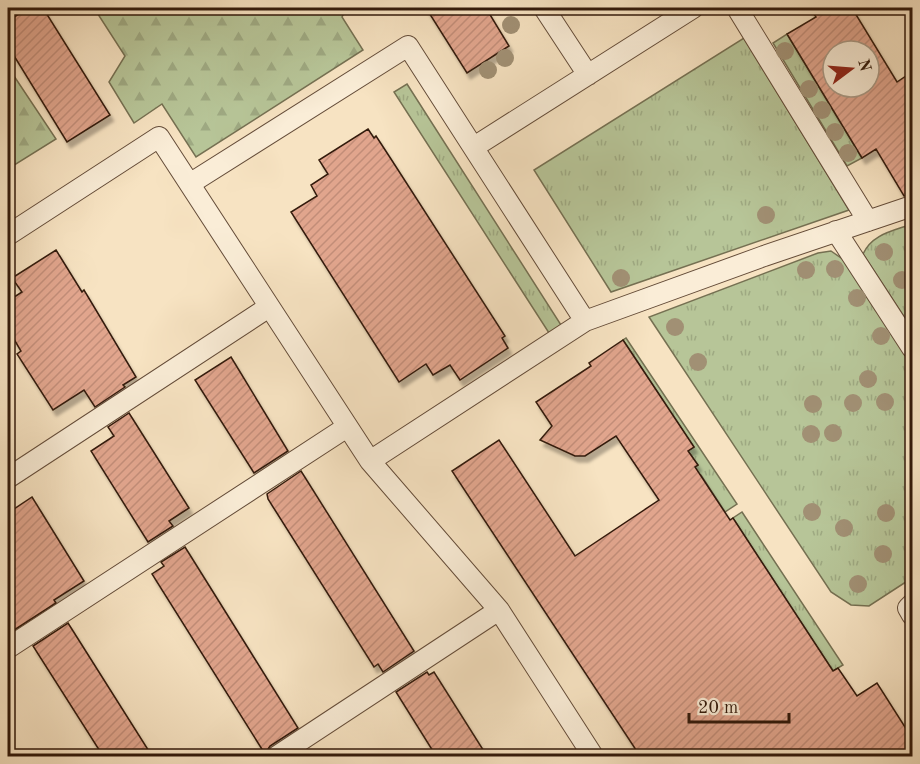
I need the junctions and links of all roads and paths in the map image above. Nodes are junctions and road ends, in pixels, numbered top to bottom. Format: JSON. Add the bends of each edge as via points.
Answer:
{"nodes":[{"id":1,"x":544,"y":8,"type":"edge"},
{"id":2,"x":693,"y":8,"type":"edge"},
{"id":3,"x":736,"y":8,"type":"edge"},
{"id":4,"x":588,"y":75,"type":"junction"},
{"id":5,"x":474,"y":147,"type":"junction"},
{"id":6,"x":190,"y":183,"type":"junction"},
{"id":7,"x":912,"y":206,"type":"edge"},
{"id":8,"x":868,"y":221,"type":"junction"},
{"id":9,"x":836,"y":231,"type":"junction"},
{"id":10,"x":8,"y":235,"type":"edge"},
{"id":11,"x":269,"y":307,"type":"junction"},
{"id":12,"x":585,"y":321,"type":"junction"},
{"id":13,"x":912,"y":348,"type":"edge"},
{"id":14,"x":347,"y":428,"type":"junction"},
{"id":15,"x":370,"y":461,"type":"junction"},
{"id":16,"x":8,"y":478,"type":"edge"},
{"id":17,"x":912,"y":604,"type":"edge"},
{"id":18,"x":499,"y":610,"type":"junction"},
{"id":19,"x":912,"y":615,"type":"edge"},
{"id":20,"x":8,"y":648,"type":"edge"},
{"id":21,"x":277,"y":756,"type":"edge"},
{"id":22,"x":593,"y":756,"type":"edge"}],
"edges":[{"from":1,"to":4,"type":"lane"},
{"from":2,"to":4,"type":"lane"},
{"from":3,"to":8,"type":"lane"},
{"from":4,"to":5,"type":"lane"},
{"from":5,"to":6,"type":"lane","via":[[408,46]]},
{"from":5,"to":12,"type":"lane"},
{"from":6,"to":10,"type":"lane","via":[[159,137]]},
{"from":6,"to":11,"type":"lane"},
{"from":7,"to":8,"type":"lane"},
{"from":8,"to":9,"type":"lane"},
{"from":9,"to":12,"type":"lane"},
{"from":9,"to":13,"type":"lane"},
{"from":11,"to":14,"type":"lane"},
{"from":11,"to":16,"type":"lane"},
{"from":12,"to":15,"type":"lane"},
{"from":14,"to":15,"type":"lane"},
{"from":14,"to":20,"type":"lane"},
{"from":15,"to":18,"type":"lane"},
{"from":17,"to":19,"type":"lane","via":[[908,608]]},
{"from":18,"to":21,"type":"lane"},
{"from":18,"to":22,"type":"lane"}]}
